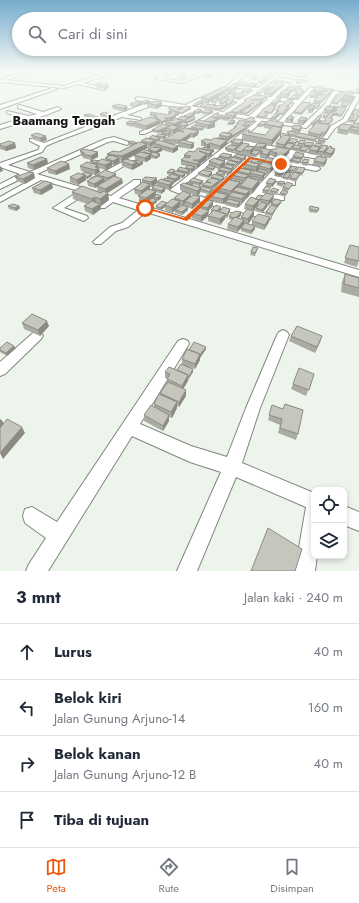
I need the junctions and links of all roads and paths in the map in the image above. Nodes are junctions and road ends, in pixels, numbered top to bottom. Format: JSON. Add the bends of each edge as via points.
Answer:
{"nodes":[{"id":1,"x":29,"y":98,"type":"edge"},
{"id":2,"x":218,"y":98,"type":"edge"},
{"id":3,"x":227,"y":98,"type":"edge"},
{"id":4,"x":247,"y":98,"type":"edge"},
{"id":5,"x":269,"y":98,"type":"edge"},
{"id":6,"x":304,"y":98,"type":"edge"},
{"id":7,"x":333,"y":98,"type":"edge"},
{"id":8,"x":138,"y":99,"type":"dead end"},
{"id":9,"x":274,"y":99,"type":"junction"},
{"id":10,"x":3,"y":100,"type":"dead end"},
{"id":11,"x":243,"y":101,"type":"junction"},
{"id":12,"x":155,"y":102,"type":"junction"},
{"id":13,"x":300,"y":102,"type":"junction"},
{"id":14,"x":307,"y":102,"type":"edge"},
{"id":15,"x":12,"y":103,"type":"junction"},
{"id":16,"x":357,"y":103,"type":"edge"},
{"id":17,"x":320,"y":104,"type":"edge"},
{"id":18,"x":329,"y":106,"type":"junction"},
{"id":19,"x":20,"y":107,"type":"dead end"},
{"id":20,"x":185,"y":107,"type":"junction"},
{"id":21,"x":227,"y":107,"type":"edge"},
{"id":22,"x":233,"y":108,"type":"junction"},
{"id":23,"x":1,"y":109,"type":"edge"},
{"id":24,"x":58,"y":109,"type":"dead end"},
{"id":25,"x":196,"y":109,"type":"junction"},
{"id":26,"x":348,"y":109,"type":"junction"},
{"id":27,"x":359,"y":110,"type":"edge"},
{"id":28,"x":8,"y":112,"type":"dead end"},
{"id":29,"x":221,"y":113,"type":"junction"},
{"id":30,"x":44,"y":114,"type":"junction"},
{"id":31,"x":122,"y":115,"type":"junction"},
{"id":32,"x":29,"y":118,"type":"junction"},
{"id":33,"x":250,"y":118,"type":"junction"},
{"id":34,"x":0,"y":119,"type":"edge"},
{"id":35,"x":112,"y":119,"type":"junction"},
{"id":36,"x":139,"y":119,"type":"edge"},
{"id":37,"x":261,"y":120,"type":"junction"},
{"id":38,"x":127,"y":122,"type":"edge"},
{"id":39,"x":13,"y":123,"type":"junction"},
{"id":40,"x":280,"y":123,"type":"junction"},
{"id":41,"x":294,"y":126,"type":"junction"},
{"id":42,"x":0,"y":127,"type":"edge"},
{"id":43,"x":142,"y":133,"type":"dead end"},
{"id":44,"x":52,"y":134,"type":"dead end"},
{"id":45,"x":283,"y":136,"type":"junction"},
{"id":46,"x":62,"y":137,"type":"junction"},
{"id":47,"x":325,"y":138,"type":"edge"},
{"id":48,"x":32,"y":140,"type":"edge"},
{"id":49,"x":234,"y":141,"type":"junction"},
{"id":50,"x":127,"y":143,"type":"edge"},
{"id":51,"x":318,"y":144,"type":"edge"},
{"id":52,"x":44,"y":146,"type":"junction"},
{"id":53,"x":271,"y":148,"type":"junction"},
{"id":54,"x":221,"y":152,"type":"junction"},
{"id":55,"x":293,"y":153,"type":"junction"},
{"id":56,"x":319,"y":157,"type":"edge"},
{"id":57,"x":279,"y":163,"type":"junction"},
{"id":58,"x":0,"y":165,"type":"edge"},
{"id":59,"x":316,"y":169,"type":"dead end"},
{"id":60,"x":29,"y":170,"type":"junction"},
{"id":61,"x":41,"y":177,"type":"junction"},
{"id":62,"x":270,"y":177,"type":"junction"},
{"id":63,"x":137,"y":182,"type":"dead end"},
{"id":64,"x":292,"y":183,"type":"edge"},
{"id":65,"x":0,"y":187,"type":"edge"},
{"id":66,"x":82,"y":189,"type":"junction"},
{"id":67,"x":257,"y":192,"type":"junction"},
{"id":68,"x":113,"y":198,"type":"junction"},
{"id":69,"x":281,"y":198,"type":"dead end"},
{"id":70,"x":0,"y":200,"type":"edge"},
{"id":71,"x":204,"y":203,"type":"junction"},
{"id":72,"x":102,"y":206,"type":"edge"},
{"id":73,"x":145,"y":208,"type":"junction"},
{"id":74,"x":241,"y":209,"type":"junction"},
{"id":75,"x":267,"y":217,"type":"edge"},
{"id":76,"x":84,"y":218,"type":"dead end"},
{"id":77,"x":98,"y":242,"type":"dead end"},
{"id":78,"x":359,"y":274,"type":"edge"},
{"id":79,"x":283,"y":335,"type":"dead end"},
{"id":80,"x":37,"y":336,"type":"dead end"},
{"id":81,"x":182,"y":344,"type":"dead end"},
{"id":82,"x":0,"y":370,"type":"edge"},
{"id":83,"x":130,"y":427,"type":"junction"},
{"id":84,"x":232,"y":467,"type":"junction"},
{"id":85,"x":311,"y":501,"type":"edge"},
{"id":86,"x":32,"y":516,"type":"dead end"},
{"id":87,"x":347,"y":516,"type":"edge"},
{"id":88,"x":359,"y":522,"type":"edge"},
{"id":89,"x":312,"y":523,"type":"edge"},
{"id":90,"x":59,"y":535,"type":"junction"},
{"id":91,"x":36,"y":571,"type":"edge"},
{"id":92,"x":187,"y":571,"type":"edge"},
{"id":93,"x":305,"y":571,"type":"edge"}],
"edges":[{"from":1,"to":15,"type":"street"},
{"from":2,"to":20,"type":"street","via":[[208,103],[196,101]]},
{"from":3,"to":11,"type":"street"},
{"from":4,"to":11,"type":"street"},
{"from":5,"to":9,"type":"street"},
{"from":6,"to":13,"type":"street"},
{"from":7,"to":18,"type":"street"},
{"from":8,"to":12,"type":"street"},
{"from":9,"to":13,"type":"street"},
{"from":9,"to":33,"type":"street"},
{"from":10,"to":15,"type":"street"},
{"from":11,"to":22,"type":"street"},
{"from":12,"to":20,"type":"street"},
{"from":12,"to":31,"type":"street"},
{"from":13,"to":14,"type":"street"},
{"from":13,"to":40,"type":"street"},
{"from":15,"to":23,"type":"street"},
{"from":16,"to":26,"type":"street"},
{"from":17,"to":18,"type":"street"},
{"from":18,"to":41,"type":"street","via":[[306,126]]},
{"from":19,"to":30,"type":"street"},
{"from":20,"to":25,"type":"street"},
{"from":21,"to":22,"type":"street"},
{"from":22,"to":29,"type":"street"},
{"from":24,"to":30,"type":"street"},
{"from":25,"to":29,"type":"street"},
{"from":25,"to":43,"type":"street"},
{"from":26,"to":27,"type":"street"},
{"from":26,"to":47,"type":"street","via":[[344,121],[333,127]]},
{"from":28,"to":32,"type":"street"},
{"from":29,"to":33,"type":"street"},
{"from":29,"to":66,"type":"street"},
{"from":30,"to":32,"type":"street"},
{"from":31,"to":35,"type":"street"},
{"from":31,"to":36,"type":"street"},
{"from":32,"to":39,"type":"street"},
{"from":33,"to":37,"type":"street"},
{"from":34,"to":39,"type":"street"},
{"from":35,"to":38,"type":"street"},
{"from":35,"to":46,"type":"street"},
{"from":37,"to":40,"type":"street"},
{"from":37,"to":49,"type":"street"},
{"from":39,"to":42,"type":"street"},
{"from":40,"to":41,"type":"street"},
{"from":41,"to":45,"type":"street"},
{"from":44,"to":46,"type":"street"},
{"from":45,"to":51,"type":"street"},
{"from":45,"to":53,"type":"street"},
{"from":46,"to":52,"type":"street"},
{"from":48,"to":52,"type":"street"},
{"from":49,"to":53,"type":"street"},
{"from":49,"to":54,"type":"street"},
{"from":50,"to":60,"type":"street","via":[[107,140]]},
{"from":52,"to":58,"type":"street","via":[[40,151]]},
{"from":53,"to":55,"type":"street"},
{"from":54,"to":71,"type":"street","via":[[174,191]]},
{"from":54,"to":71,"type":"street","via":[[254,159]]},
{"from":55,"to":56,"type":"street"},
{"from":55,"to":57,"type":"street"},
{"from":57,"to":59,"type":"street"},
{"from":57,"to":62,"type":"street"},
{"from":58,"to":60,"type":"street","via":[[17,170]]},
{"from":60,"to":61,"type":"street"},
{"from":60,"to":65,"type":"street"},
{"from":61,"to":66,"type":"street"},
{"from":61,"to":70,"type":"street"},
{"from":62,"to":64,"type":"street"},
{"from":62,"to":67,"type":"street"},
{"from":63,"to":68,"type":"street"},
{"from":66,"to":68,"type":"street"},
{"from":66,"to":76,"type":"street","via":[[57,208]]},
{"from":67,"to":69,"type":"street"},
{"from":67,"to":74,"type":"street"},
{"from":68,"to":72,"type":"street"},
{"from":68,"to":73,"type":"street"},
{"from":71,"to":74,"type":"street","via":[[234,210]]},
{"from":73,"to":77,"type":"street","via":[[125,225],[113,229]]},
{"from":73,"to":78,"type":"street","via":[[187,218]]},
{"from":74,"to":75,"type":"street"},
{"from":79,"to":84,"type":"street"},
{"from":80,"to":82,"type":"street"},
{"from":81,"to":83,"type":"street"},
{"from":83,"to":84,"type":"street","via":[[190,454]]},
{"from":83,"to":90,"type":"street"},
{"from":84,"to":85,"type":"street"},
{"from":84,"to":92,"type":"street"},
{"from":86,"to":90,"type":"street"},
{"from":87,"to":88,"type":"street"},
{"from":89,"to":93,"type":"street"},
{"from":90,"to":91,"type":"street"}]}
